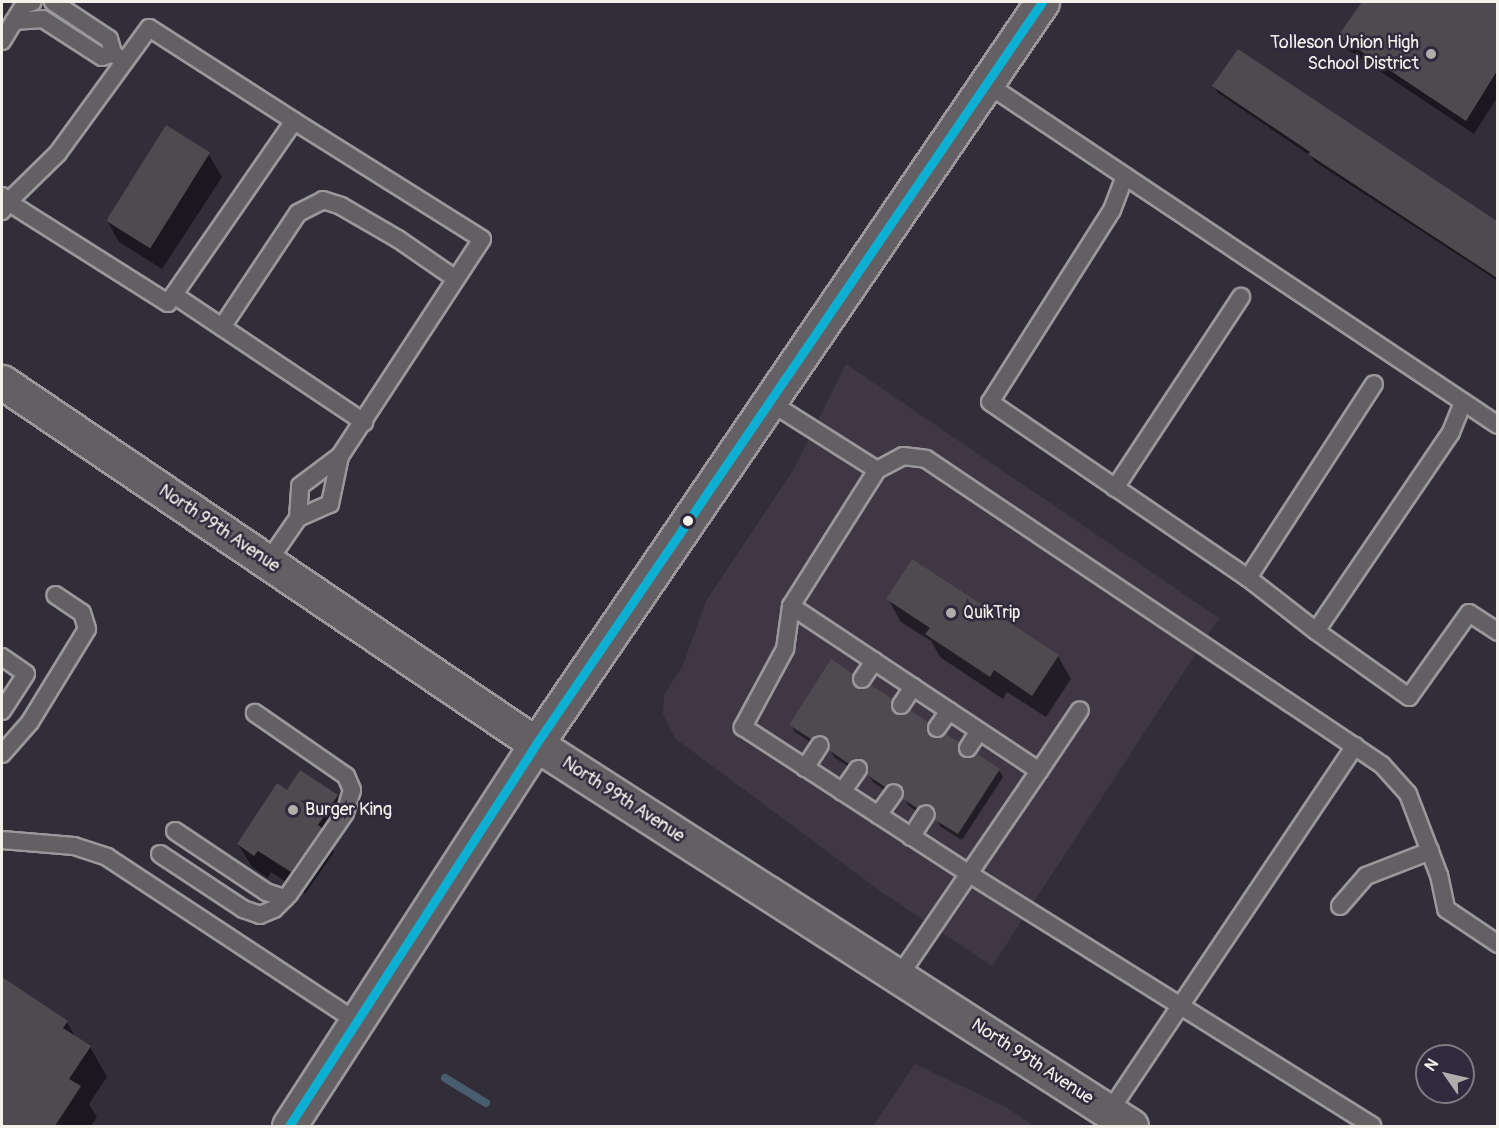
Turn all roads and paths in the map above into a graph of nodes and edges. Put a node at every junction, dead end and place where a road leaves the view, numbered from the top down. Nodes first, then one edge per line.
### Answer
1 (33, 2) edge
2 (53, 2) edge
3 (1042, 2) edge
4 (14, 21) junction
5 (2, 41) edge
6 (119, 58) junction
7 (987, 84) junction
8 (294, 121) junction
9 (1125, 176) junction
10 (4, 203) edge
11 (456, 279) junction
12 (174, 295) junction
13 (1241, 297) dead end
14 (222, 327) junction
15 (2, 382) edge
16 (1374, 384) dead end
17 (768, 401) junction
18 (1463, 402) junction
19 (364, 422) junction
20 (1497, 425) edge
21 (340, 456) junction
22 (877, 470) junction
23 (1114, 488) junction
24 (298, 518) junction
25 (267, 563) junction
26 (1248, 578) junction
27 (56, 595) dead end
28 (791, 606) junction
29 (1316, 631) junction
30 (1497, 632) edge
31 (2, 657) edge
32 (874, 661) junction
33 (26, 674) junction
34 (862, 679) dead end
35 (913, 687) junction
36 (50, 689) junction
37 (901, 705) dead end
38 (1080, 710) dead end
39 (2, 711) edge
40 (949, 711) junction
41 (255, 713) dead end
42 (937, 728) dead end
43 (979, 730) junction
44 (536, 744) junction
45 (820, 745) dead end
46 (1355, 746) junction
47 (968, 748) dead end
48 (2, 754) edge
49 (805, 768) junction
50 (858, 769) dead end
51 (1039, 771) junction
52 (842, 792) junction
53 (894, 792) dead end
54 (926, 814) dead end
55 (878, 815) junction
56 (175, 831) dead end
57 (911, 837) junction
58 (2, 840) edge
59 (1430, 851) junction
60 (160, 854) dead end
61 (971, 875) junction
62 (285, 898) junction
63 (1340, 906) dead end
64 (1497, 944) edge
65 (899, 976) junction
66 (1180, 1006) junction
67 (356, 1021) junction
68 (1120, 1119) edge
69 (289, 1126) edge
70 (1372, 1126) edge

1 - 4 lane
2 - 6 lane
3 - 7 main road
4 - 5 lane
4 - 6 lane
6 - 8 lane
6 - 10 lane
7 - 9 lane
7 - 17 main road
8 - 11 lane
8 - 12 lane
9 - 18 lane
9 - 23 lane
10 - 12 lane
11 - 14 lane
11 - 19 lane
12 - 14 lane
13 - 23 lane
14 - 19 lane
15 - 25 main road, North 99th Avenue
16 - 26 lane
17 - 22 lane
17 - 44 main road
18 - 20 lane
18 - 29 lane
19 - 21 lane
21 - 24 lane
21 - 24 lane
22 - 28 lane
22 - 46 lane
23 - 26 lane
24 - 25 lane
25 - 44 main road, North 99th Avenue
26 - 29 lane
27 - 36 lane
28 - 32 lane
28 - 49 lane
29 - 30 lane
31 - 33 lane
32 - 34 lane
32 - 35 lane
33 - 36 lane
33 - 39 lane
35 - 37 lane
35 - 40 lane
36 - 48 lane
38 - 51 lane
40 - 42 lane
40 - 43 lane
41 - 62 lane
43 - 47 lane
43 - 51 lane
44 - 65 main road, North 99th Avenue
44 - 67 main road
45 - 49 lane
46 - 59 lane
46 - 66 lane
49 - 52 lane
50 - 52 lane
51 - 61 lane
52 - 55 lane
53 - 55 lane
54 - 57 lane
55 - 57 lane
56 - 62 lane
57 - 61 lane
58 - 67 lane
59 - 63 lane
59 - 64 lane
60 - 62 lane
61 - 65 lane
61 - 66 lane
65 - 68 main road, North 99th Avenue
66 - 68 lane
66 - 70 lane
67 - 69 main road

